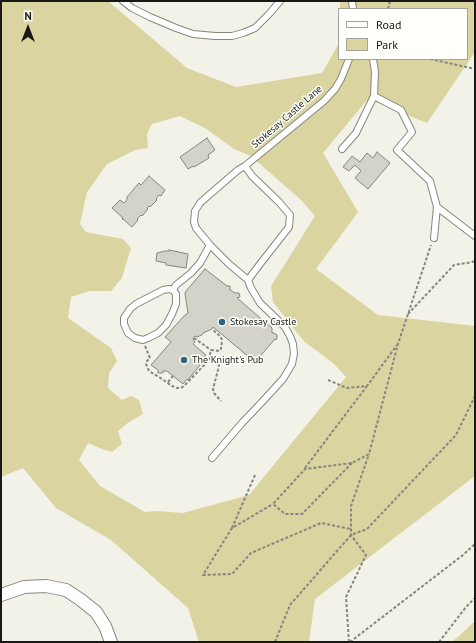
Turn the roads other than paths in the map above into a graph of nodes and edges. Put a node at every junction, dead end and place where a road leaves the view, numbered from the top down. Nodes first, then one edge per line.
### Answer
1 (123, 1) edge
2 (280, 1) edge
3 (349, 60) edge
4 (373, 60) edge
5 (374, 96) junction
6 (342, 149) dead end
7 (245, 166) junction
8 (437, 207) junction
9 (475, 236) edge
10 (434, 238) road end
11 (210, 245) junction
12 (248, 280) junction
13 (173, 290) junction
14 (212, 458) dead end
15 (1, 595) edge
16 (111, 642) edge

1 - 2 lane
3 - 7 lane, Stokesay Castle Lane
4 - 5 lane
5 - 6 lane
5 - 8 lane
7 - 11 lane, Stokesay Castle Lane
7 - 12 lane
8 - 9 lane
8 - 10 lane
11 - 12 lane
11 - 13 lane
12 - 14 lane
13 - 13 lane
15 - 16 street

